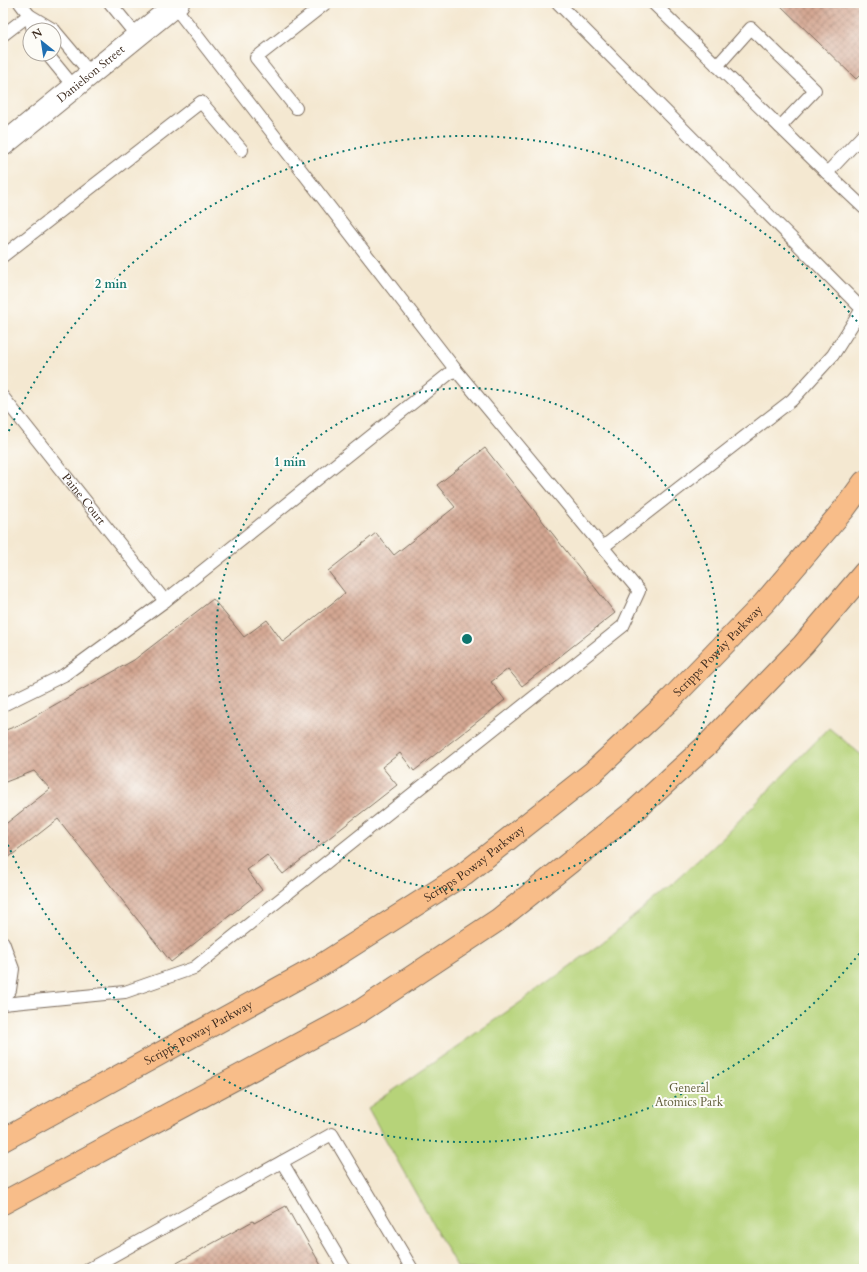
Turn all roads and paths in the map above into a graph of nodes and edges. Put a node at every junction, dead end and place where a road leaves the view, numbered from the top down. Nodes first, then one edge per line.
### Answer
1 (20, 3) edge
2 (110, 3) edge
3 (326, 3) edge
4 (558, 3) edge
5 (653, 3) edge
6 (176, 5) edge
7 (29, 14) junction
8 (31, 22) edge
9 (42, 22) edge
10 (3, 35) edge
11 (137, 36) junction
12 (62, 45) edge
13 (57, 62) edge
14 (717, 66) junction
15 (82, 81) junction
16 (296, 108) dead end
17 (780, 127) junction
18 (864, 134) edge
19 (3, 146) edge
20 (242, 150) dead end
21 (826, 173) junction
22 (862, 202) edge
23 (3, 256) edge
24 (455, 369) junction
25 (3, 397) edge
26 (864, 482) edge
27 (603, 548) junction
28 (864, 573) edge
29 (165, 601) junction
30 (3, 705) edge
31 (3, 942) edge
32 (3, 997) edge
33 (3, 1004) edge
34 (3, 1140) edge
35 (282, 1162) junction
36 (3, 1204) edge
37 (89, 1269) edge
38 (345, 1269) edge
39 (412, 1269) edge

1 - 7 lane
2 - 11 lane
3 - 16 lane
4 - 27 lane
5 - 14 lane
6 - 11 street, Danielson Street
6 - 24 lane
7 - 8 lane
7 - 9 lane
7 - 10 lane
11 - 15 street, Danielson Street
12 - 15 lane
13 - 15 lane
14 - 17 lane
14 - 17 lane
15 - 19 street, Danielson Street
17 - 21 lane
18 - 21 lane
20 - 23 lane
21 - 22 lane
24 - 27 lane
24 - 29 lane
25 - 29 lane, Paine Court
26 - 34 main road, Scripps Poway Parkway
27 - 33 lane
28 - 36 main road
29 - 30 lane
31 - 32 lane
35 - 37 lane
35 - 38 lane
35 - 39 lane

